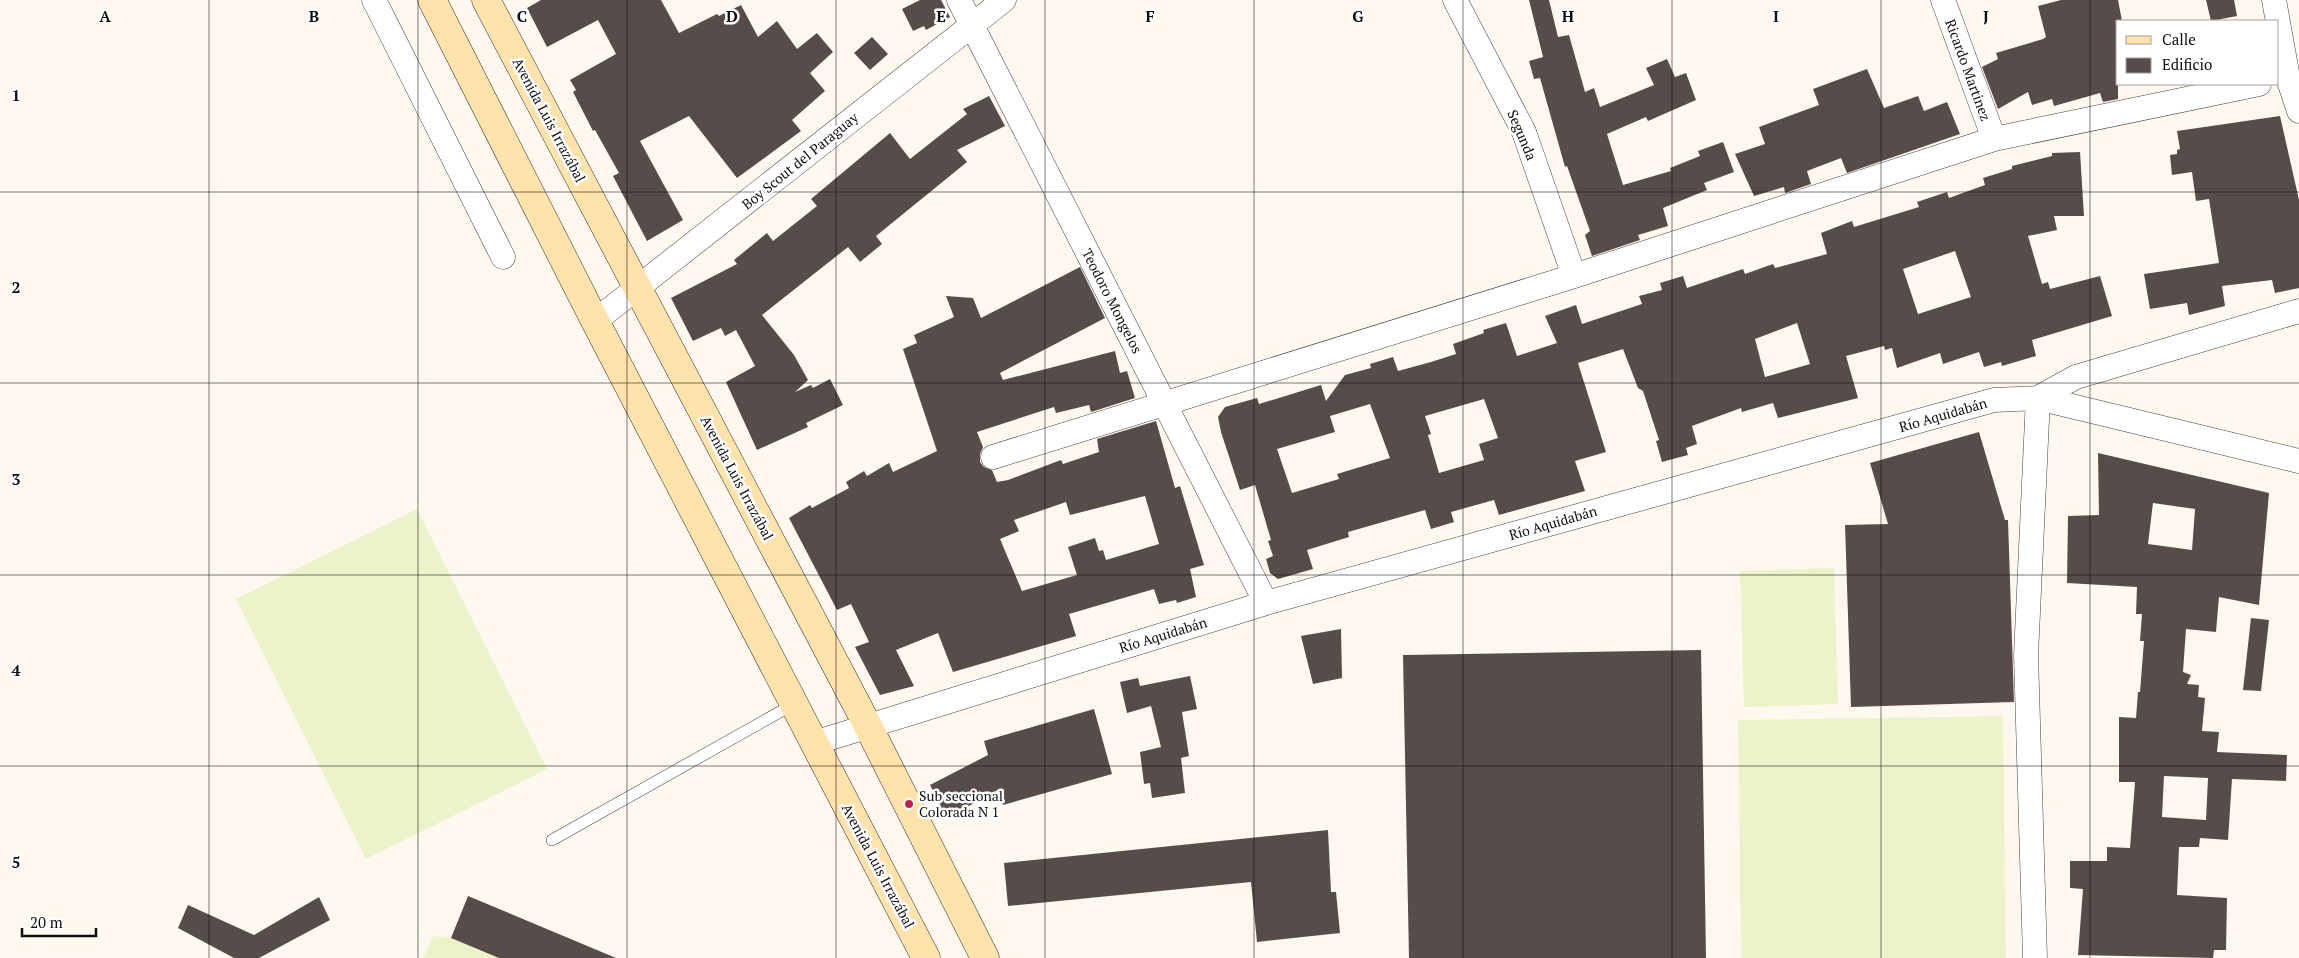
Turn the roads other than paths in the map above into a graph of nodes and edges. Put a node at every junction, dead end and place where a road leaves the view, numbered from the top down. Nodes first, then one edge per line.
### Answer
1 (374, 0) edge
2 (432, 0) edge
3 (486, 0) edge
4 (959, 0) edge
5 (1004, 0) edge
6 (1455, 0) edge
7 (1943, 0) edge
8 (2274, 0) edge
9 (2278, 20) edge
10 (971, 24) junction
11 (2279, 28) edge
12 (2288, 78) edge
13 (2254, 85) edge
14 (2299, 110) edge
15 (1994, 139) junction
16 (503, 257) dead end
17 (1574, 276) junction
18 (638, 290) junction
19 (2299, 312) edge
20 (595, 321) junction
21 (2038, 398) junction
22 (1164, 403) junction
23 (993, 457) dead end
24 (2299, 461) edge
25 (1266, 603) junction
26 (794, 704) junction
27 (868, 726) junction
28 (814, 742) junction
29 (552, 840) dead end
30 (926, 958) edge
31 (985, 958) edge
32 (2035, 958) edge

1 - 16 street
2 - 20 main road, Avenida Luis Irrazábal
3 - 18 main road, Avenida Luis Irrazábal
4 - 10 street, Teodoro Mongelos
5 - 10 street, Boy Scout del Paraguay
6 - 17 street, Segunda
7 - 15 street, Ricardo Martinez
8 - 9 street
10 - 18 street, Boy Scout del Paraguay
10 - 22 street, Teodoro Mongelos
11 - 12 street
12 - 14 street
13 - 15 street
15 - 17 street
17 - 22 street
18 - 20 street, Boy Scout del Paraguay
18 - 27 main road, Avenida Luis Irrazábal
19 - 21 street
20 - 26 main road, Avenida Luis Irrazábal
21 - 24 street, Río Aquidabán
21 - 25 street, Río Aquidabán
21 - 32 street
22 - 23 street
22 - 25 street, Teodoro Mongelos
25 - 27 street, Río Aquidabán
26 - 28 main road, Avenida Luis Irrazábal
26 - 29 lane
27 - 28 street, Río Aquidabán
27 - 31 main road, Avenida Luis Irrazábal
28 - 30 main road, Avenida Luis Irrazábal

